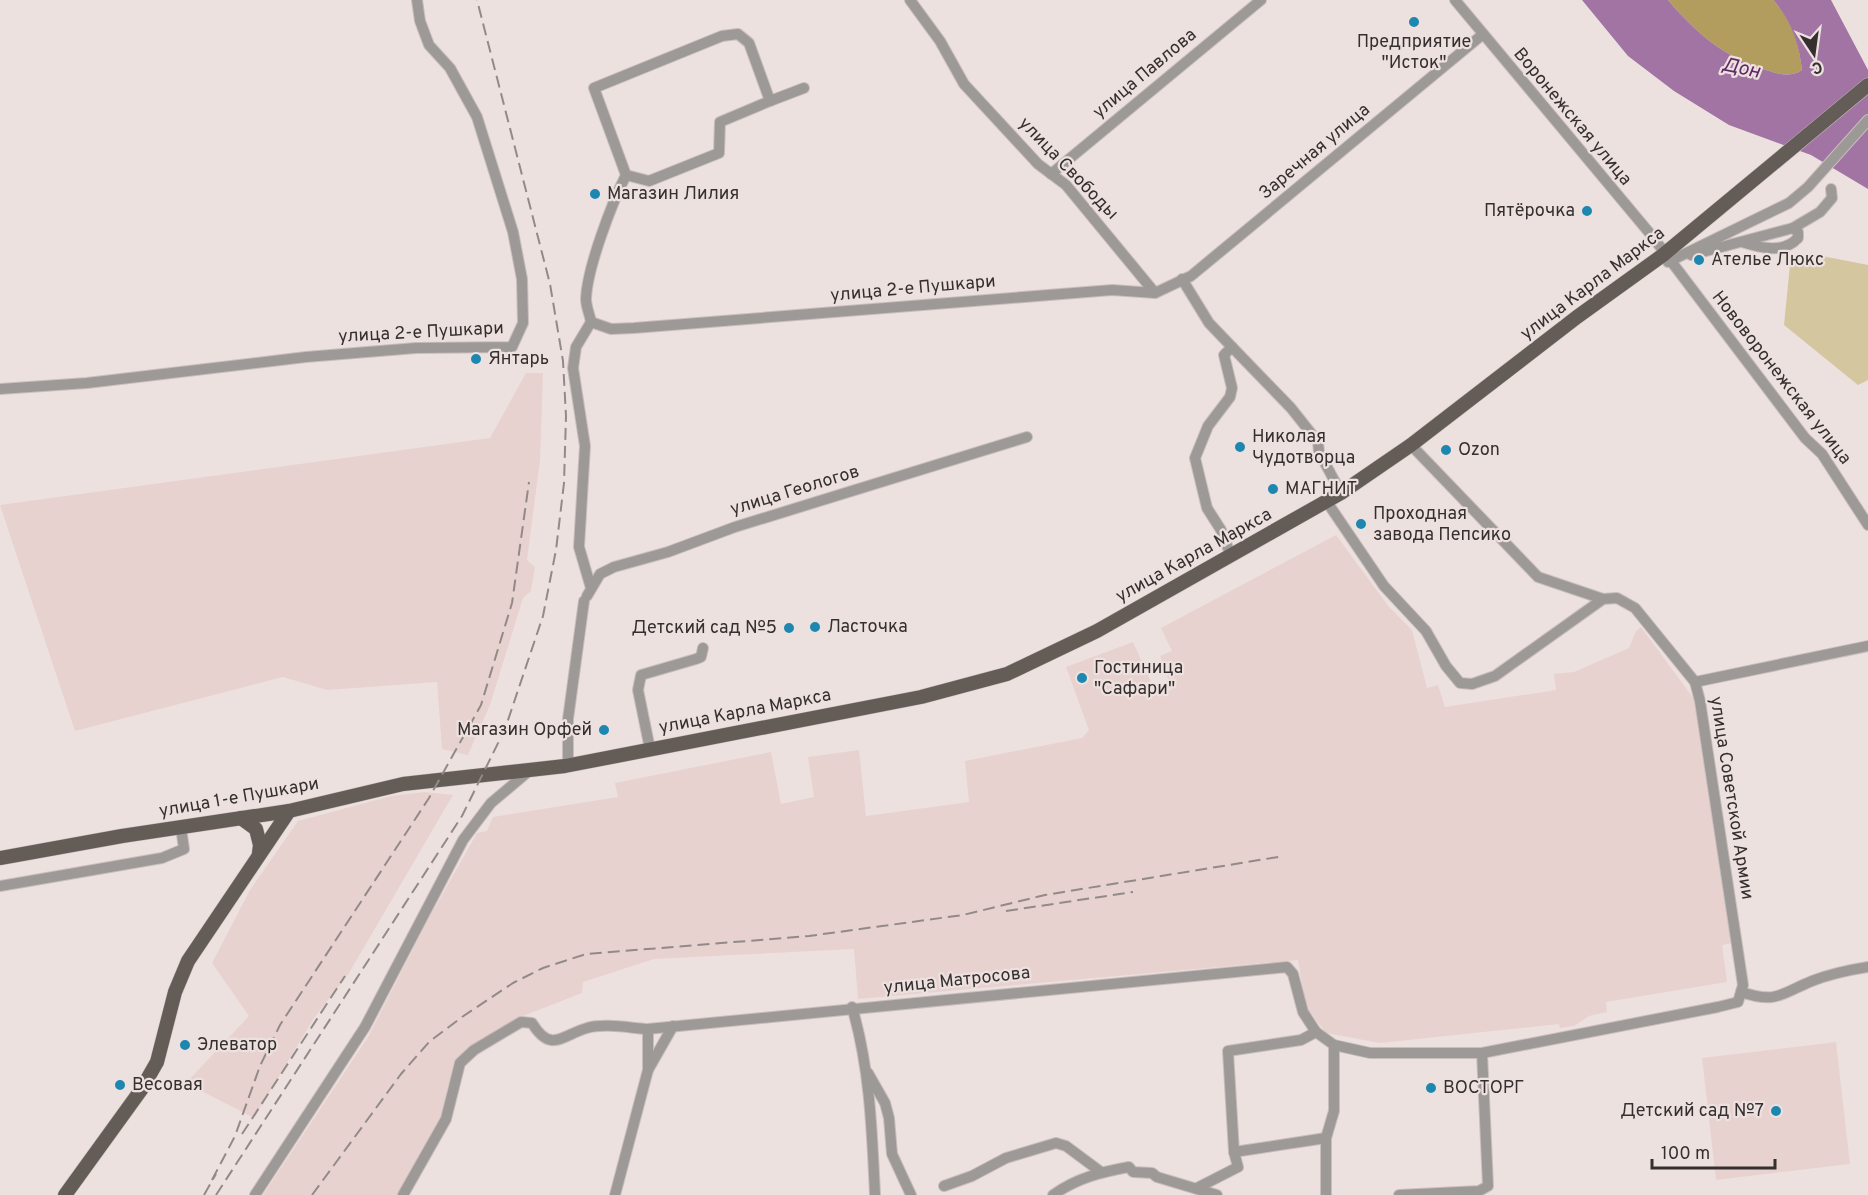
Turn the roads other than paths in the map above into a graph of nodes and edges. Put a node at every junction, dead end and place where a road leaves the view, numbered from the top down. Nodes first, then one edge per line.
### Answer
1 (417, 0) edge
2 (1261, 0) edge
3 (1455, 0) edge
4 (916, 2) edge
5 (1482, 35) junction
6 (1868, 84) edge
7 (804, 88) dead end
8 (770, 101) junction
9 (1868, 120) edge
10 (1051, 174) junction
11 (626, 175) junction
12 (1831, 189) dead end
13 (1793, 228) junction
14 (1741, 242) junction
15 (1683, 247) junction
16 (1666, 259) junction
17 (1182, 279) junction
18 (1160, 290) junction
19 (591, 322) junction
20 (1232, 347) junction
21 (0, 389) edge
22 (1027, 436) dead end
23 (1411, 445) junction
24 (1341, 493) junction
25 (1327, 502) junction
26 (1868, 525) edge
27 (1231, 556) junction
28 (587, 595) junction
29 (1603, 599) junction
30 (1868, 646) edge
31 (703, 648) dead end
32 (1695, 682) junction
33 (650, 749) junction
34 (568, 766) junction
35 (530, 771) junction
36 (485, 774) joint
37 (289, 811) junction
38 (241, 818) junction
39 (181, 828) junction
40 (259, 853) junction
41 (0, 858) edge
42 (0, 886) edge
43 (1868, 967) edge
44 (1741, 992) junction
45 (852, 1007) junction
46 (673, 1026) junction
47 (648, 1029) junction
48 (1316, 1032) junction
49 (1334, 1045) junction
50 (1482, 1053) junction
51 (648, 1070) junction
52 (866, 1071) junction
53 (871, 1118) junction
54 (1326, 1138) junction
55 (1234, 1152) junction
56 (893, 1158) junction
57 (1101, 1172) junction
58 (944, 1186) dead end
59 (1197, 1188) junction
60 (1491, 1191) edge
61 (65, 1195) edge
62 (255, 1195) edge
63 (403, 1195) edge
64 (615, 1195) edge
65 (875, 1195) edge
66 (911, 1195) edge
67 (1053, 1195) edge
68 (1217, 1195) edge
69 (1326, 1195) edge
70 (1399, 1195) edge

1 - 21 street, улица 2-е Пушкари
2 - 10 street, улица Павлова
3 - 5 street, Воронежская улица
4 - 10 street, улица Свободы
5 - 16 street, Воронежская улица
5 - 17 street, Заречная улица
6 - 15 main road, улица Карла Маркса
7 - 8 street
8 - 11 street
8 - 11 street
9 - 15 street, улица Карла Маркса
10 - 18 street, улица Свободы
11 - 19 street
12 - 13 street
13 - 14 street
13 - 14 street
14 - 15 street
15 - 16 main road, улица Карла Маркса
16 - 23 main road, улица Карла Маркса
16 - 26 street, Нововоронежская улица
17 - 18 street, Заречная улица
17 - 20 street
18 - 19 street, улица 2-е Пушкари
19 - 28 street
20 - 24 street
20 - 27 street
22 - 28 street, улица Геологов
23 - 24 main road, улица Карла Маркса
23 - 29 street, улица Советской Армии
24 - 25 main road, улица Карла Маркса
25 - 27 main road, улица Карла Маркса
25 - 29 street
27 - 33 main road, улица Карла Маркса
28 - 34 street
29 - 32 street, улица Советской Армии
30 - 32 street
31 - 33 street
32 - 44 street, улица Советской Армии
33 - 34 main road, улица Карла Маркса
34 - 35 main road, улица Карла Маркса
35 - 36 main road, улица Карла Маркса
35 - 62 street
36 - 37 main road, улица 1-е Пушкари
37 - 38 main road, улица 1-е Пушкари
37 - 40 main road
38 - 39 main road, улица 1-е Пушкари
38 - 40 main road
39 - 41 main road, улица 1-е Пушкари
39 - 42 street
40 - 61 main road
43 - 44 street
44 - 50 street
45 - 46 street, улица Матросова
45 - 48 street, улица Матросова
45 - 52 street
46 - 47 street, улица Матросова
46 - 51 street
47 - 51 street
47 - 63 street, улица Матросова
48 - 49 street
48 - 55 street
49 - 50 street
49 - 54 street
50 - 60 street
51 - 64 street
52 - 53 street
52 - 56 street
53 - 56 street
53 - 65 street
54 - 55 street
54 - 69 street
55 - 59 street
56 - 66 street
57 - 58 street
57 - 59 street
57 - 67 street
59 - 68 street
60 - 70 street

